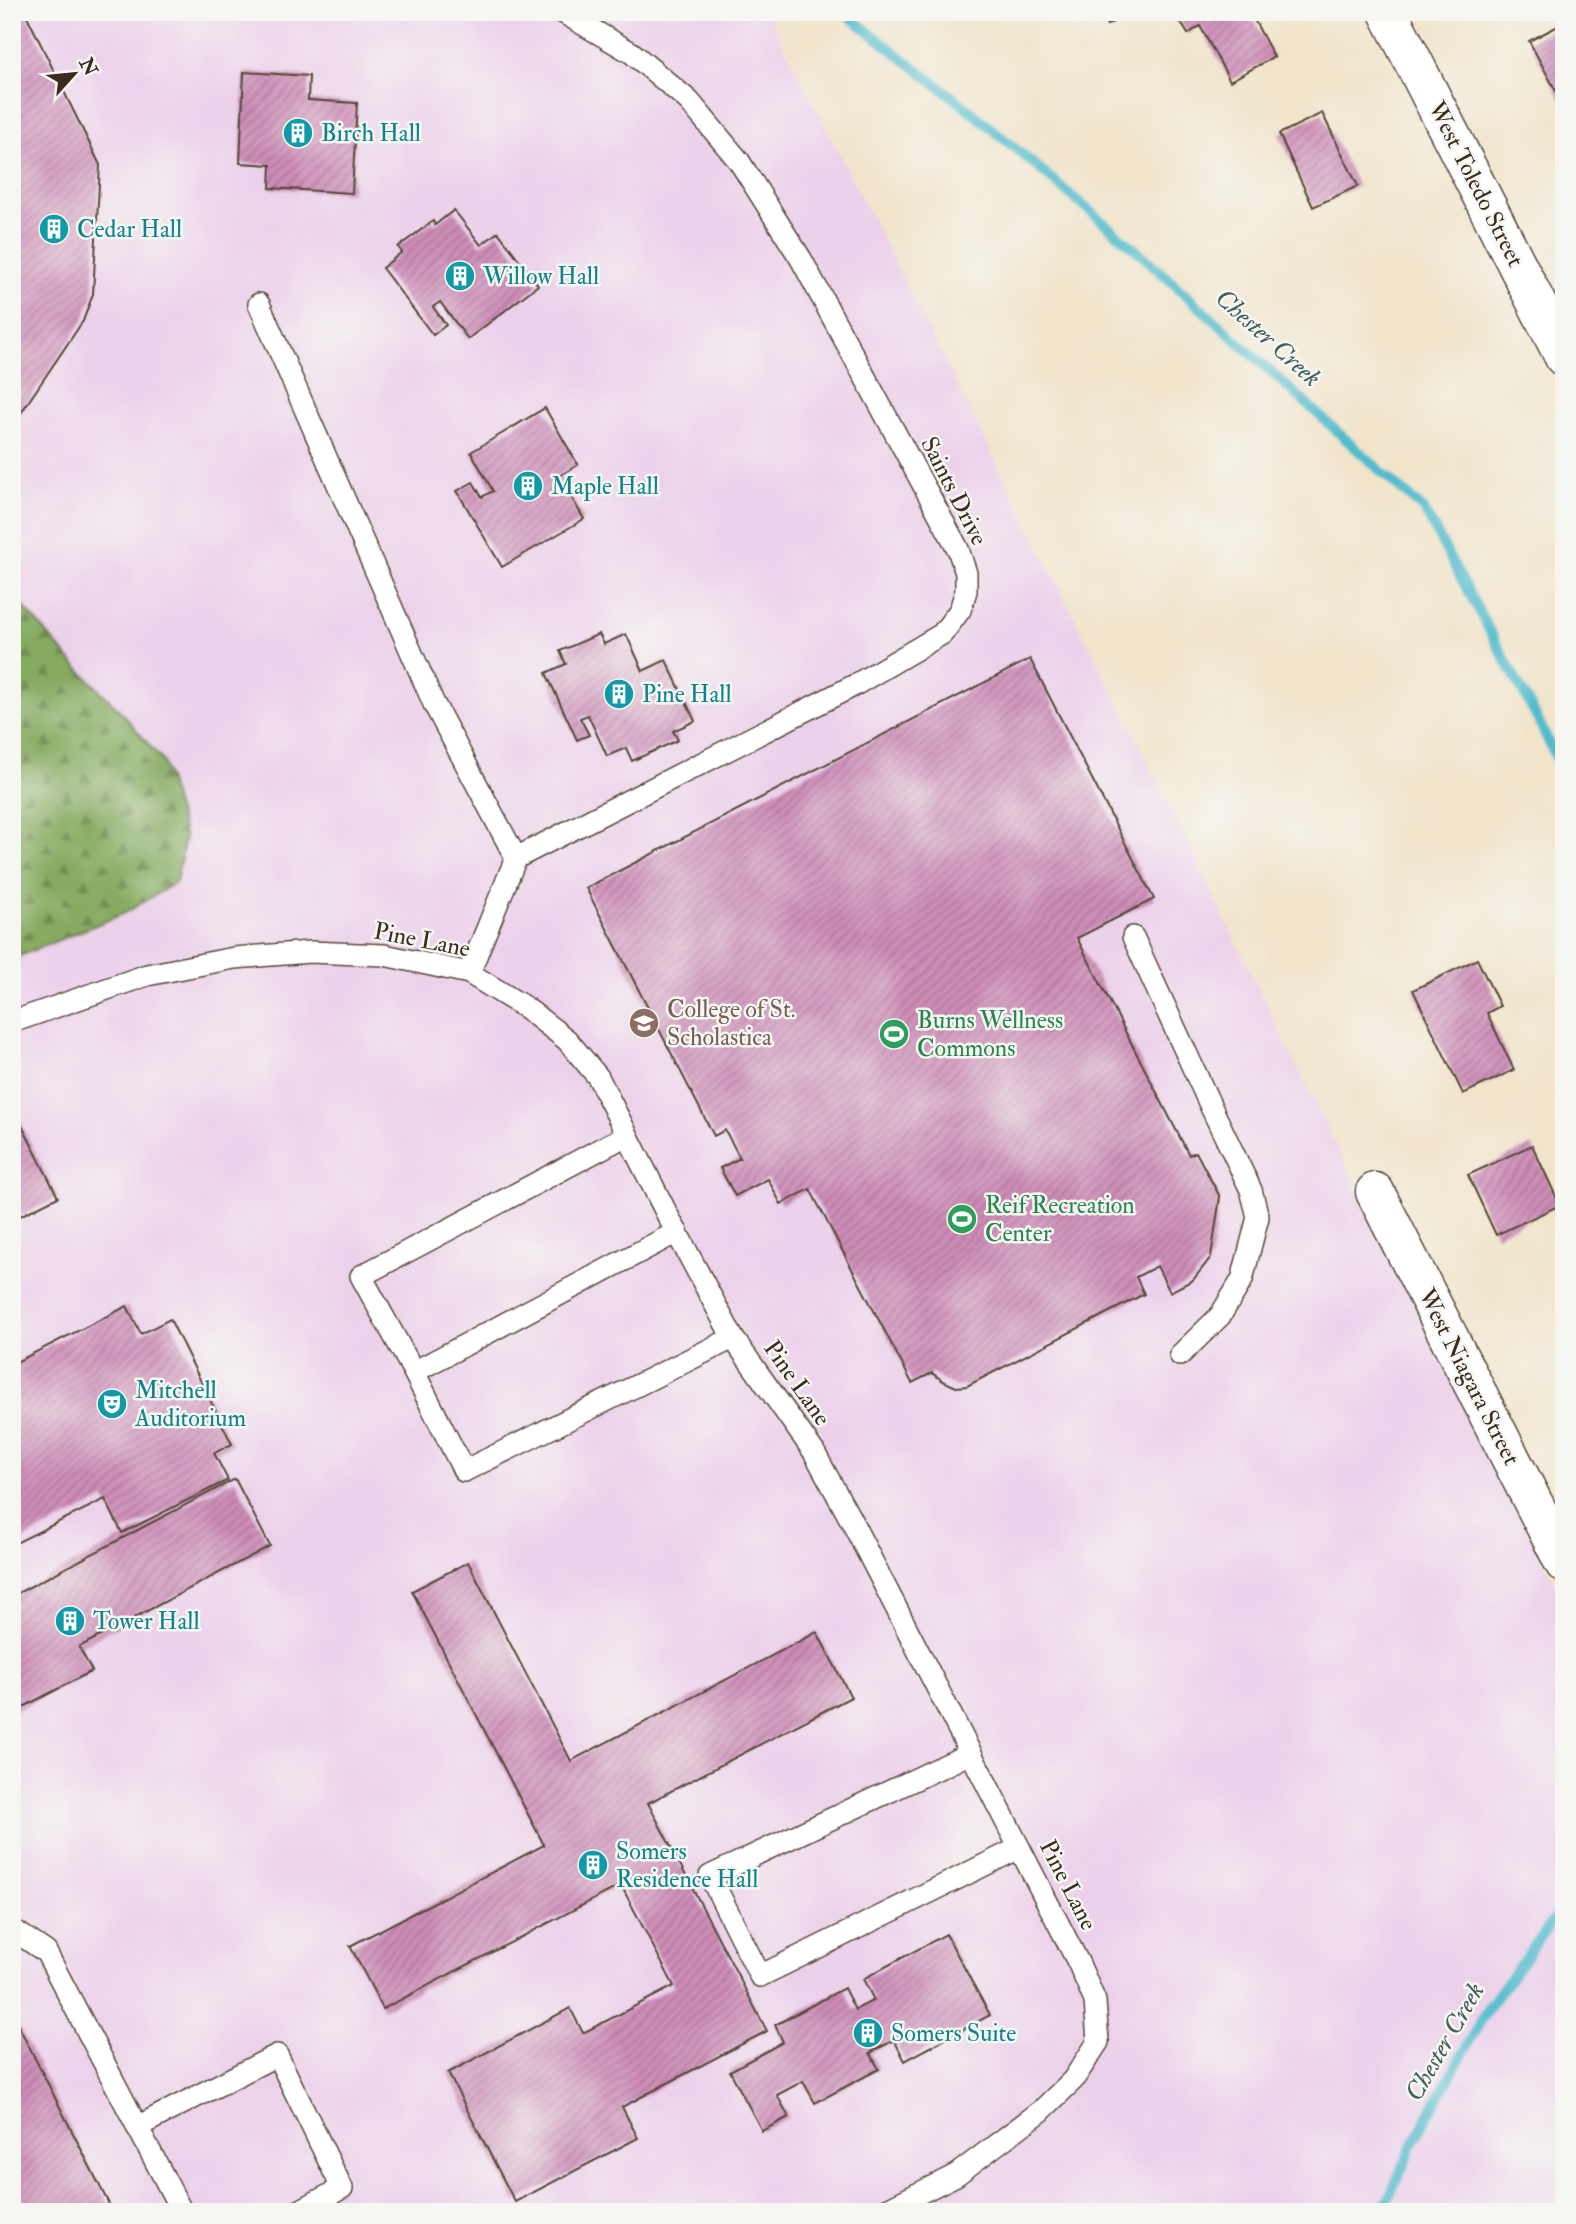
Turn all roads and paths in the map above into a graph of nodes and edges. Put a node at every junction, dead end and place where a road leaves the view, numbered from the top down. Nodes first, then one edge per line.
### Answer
1 (562, 12) edge
2 (1388, 12) edge
3 (260, 304) dead end
4 (1564, 356) edge
5 (516, 858) junction
6 (1133, 937) dead end
7 (469, 973) junction
8 (12, 1021) edge
9 (627, 1135) junction
10 (1375, 1192) dead end
11 (677, 1233) junction
12 (733, 1338) junction
13 (1180, 1355) dead end
14 (414, 1372) junction
15 (1564, 1563) edge
16 (971, 1753) junction
17 (1020, 1848) junction
18 (12, 1930) edge
19 (137, 2127) junction
20 (182, 2212) edge
21 (298, 2212) edge
22 (881, 2212) edge

1 - 5 lane, Saints Drive
2 - 4 street, West Toledo Street
3 - 5 lane
5 - 7 lane
6 - 13 lane
7 - 8 lane, Pine Lane
7 - 9 lane, Pine Lane
9 - 11 lane, Pine Lane
9 - 14 lane
10 - 15 street, West Niagara Street
11 - 12 lane, Pine Lane
11 - 14 lane
12 - 14 lane
12 - 16 lane, Pine Lane
16 - 17 lane, Pine Lane
16 - 17 lane
17 - 22 lane, Pine Lane
18 - 19 lane
19 - 20 lane
19 - 21 lane

